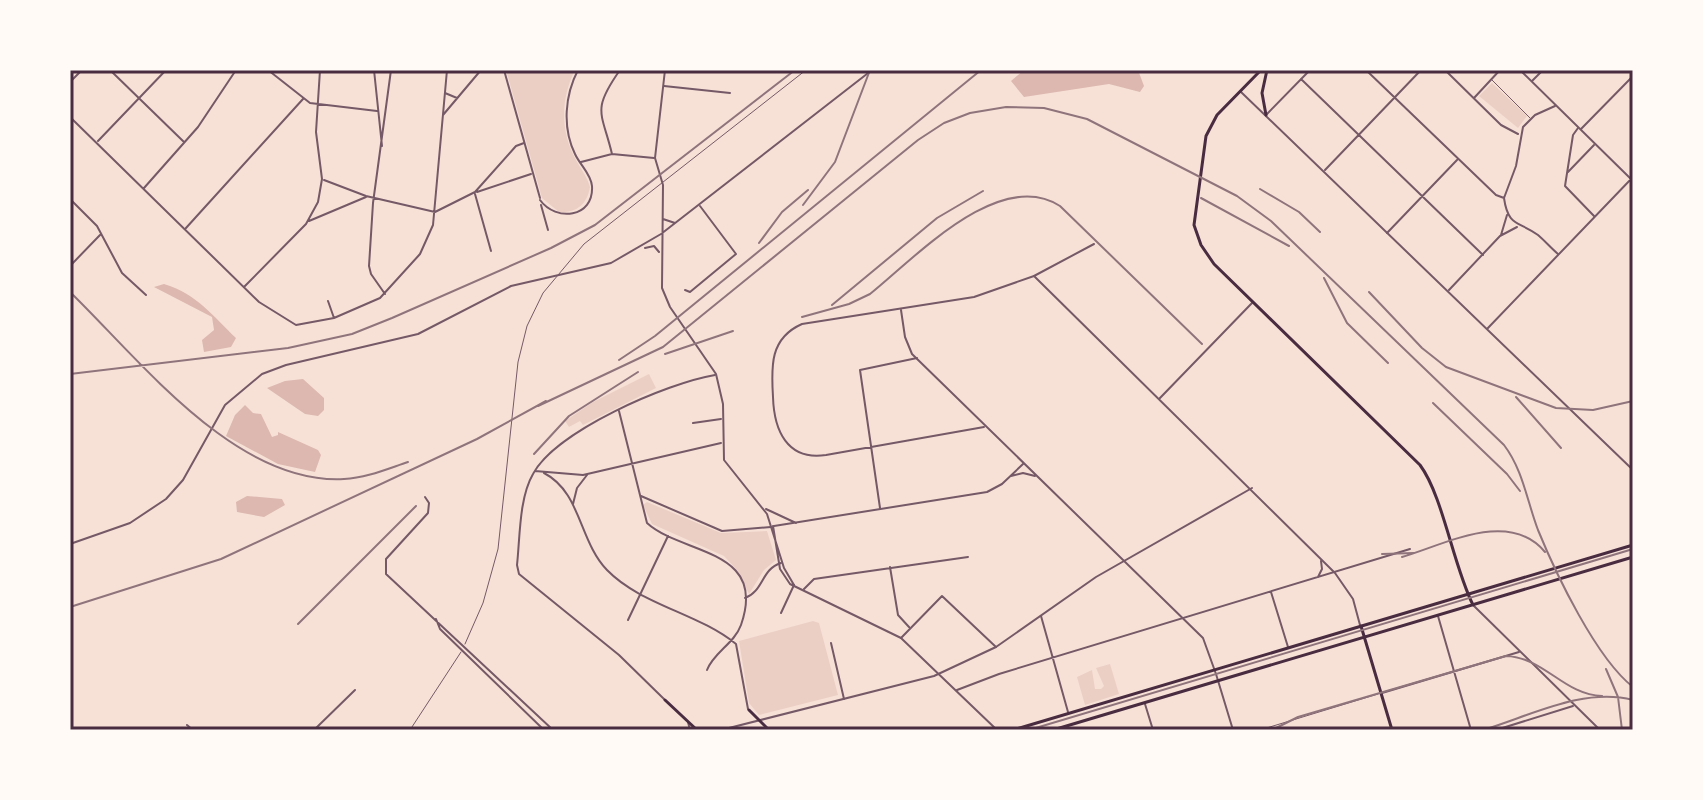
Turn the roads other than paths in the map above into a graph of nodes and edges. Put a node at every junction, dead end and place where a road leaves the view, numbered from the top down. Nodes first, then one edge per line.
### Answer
1 (82, 70) edge
2 (110, 70) edge
3 (166, 70) edge
4 (236, 70) edge
5 (268, 70) edge
6 (320, 70) edge
7 (374, 70) edge
8 (391, 70) edge
9 (447, 70) edge
10 (481, 70) edge
11 (504, 70) edge
12 (578, 70) edge
13 (620, 70) edge
14 (665, 70) edge
15 (806, 70) edge
16 (872, 70) edge
17 (1261, 70) edge
18 (1267, 70) edge
19 (1310, 70) edge
20 (1366, 70) edge
21 (1421, 70) edge
22 (1445, 70) edge
23 (1500, 70) edge
24 (1520, 70) edge
25 (1543, 70) edge
26 (1633, 76) edge
27 (1301, 79) junction
28 (1491, 80) junction
29 (1532, 81) junction
30 (70, 82) edge
31 (663, 86) junction
32 (1241, 91) junction
33 (445, 93) junction
34 (730, 93) dead end
35 (458, 98) junction
36 (1394, 98) junction
37 (1474, 98) junction
38 (139, 99) junction
39 (303, 99) junction
40 (317, 105) junction
41 (1556, 105) junction
42 (377, 111) junction
43 (443, 115) junction
44 (1266, 115) junction
45 (70, 117) edge
46 (1530, 118) junction
47 (1580, 128) junction
48 (1358, 134) junction
49 (1520, 135) junction
50 (96, 142) junction
51 (185, 143) junction
52 (524, 143) junction
53 (1596, 144) junction
54 (382, 147) junction
55 (612, 154) junction
56 (655, 158) junction
57 (1458, 159) junction
58 (580, 163) junction
59 (1324, 171) junction
60 (1567, 172) junction
61 (532, 174) junction
62 (322, 179) junction
63 (1632, 179) edge
64 (144, 188) junction
65 (475, 192) junction
66 (366, 196) junction
67 (1423, 196) junction
68 (374, 198) junction
69 (1504, 198) junction
70 (70, 199) edge
71 (540, 200) junction
72 (699, 205) junction
73 (435, 212) junction
74 (1507, 213) junction
75 (662, 216) junction
76 (1595, 217) junction
77 (308, 222) junction
78 (676, 223) junction
79 (1518, 227) junction
80 (185, 228) junction
81 (548, 230) dead end
82 (1387, 233) junction
83 (101, 234) junction
84 (661, 234) junction
85 (1500, 236) junction
86 (1094, 244) dead end
87 (643, 247) junction
88 (491, 251) dead end
89 (660, 253) junction
90 (1483, 255) junction
91 (1558, 255) junction
92 (70, 266) edge
93 (556, 274) junction
94 (1034, 276) junction
95 (244, 287) junction
96 (685, 290) dead end
97 (1448, 292) junction
98 (385, 294) junction
99 (146, 295) dead end
100 (328, 301) dead end
101 (1253, 302) junction
102 (901, 310) junction
103 (334, 318) junction
104 (1487, 329) junction
105 (917, 358) junction
106 (716, 374) junction
107 (1160, 398) junction
108 (619, 410) junction
109 (722, 419) junction
110 (693, 423) dead end
111 (985, 426) junction
112 (721, 443) junction
113 (871, 449) junction
114 (1023, 463) junction
115 (632, 464) junction
116 (1633, 470) edge
117 (534, 471) junction
118 (544, 473) junction
119 (590, 474) junction
120 (1010, 477) junction
121 (1038, 477) junction
122 (1252, 488) junction
123 (639, 495) junction
124 (425, 497) dead end
125 (573, 506) junction
126 (762, 507) junction
127 (881, 509) junction
128 (797, 523) junction
129 (773, 526) junction
130 (669, 535) junction
131 (70, 544) edge
132 (1633, 545) edge
133 (1410, 549) dead end
134 (1319, 556) junction
135 (968, 557) dead end
136 (1633, 557) edge
137 (1125, 562) junction
138 (780, 563) junction
139 (890, 567) junction
140 (1335, 573) junction
141 (1318, 578) junction
142 (794, 585) junction
143 (803, 591) junction
144 (1271, 591) junction
145 (642, 593) junction
146 (1468, 594) junction
147 (745, 598) junction
148 (1473, 605) junction
149 (781, 613) dead end
150 (1437, 615) junction
151 (1041, 616) junction
152 (436, 618) junction
153 (1183, 619) junction
154 (628, 620) dead end
155 (1361, 626) junction
156 (910, 628) junction
157 (1364, 637) junction
158 (901, 638) junction
159 (732, 640) junction
160 (831, 643) dead end
161 (465, 645) junction
162 (996, 647) junction
163 (1288, 648) junction
164 (462, 651) junction
165 (1519, 652) junction
166 (1052, 658) junction
167 (707, 670) dead end
168 (1216, 672) junction
169 (1454, 672) junction
170 (940, 674) junction
171 (1218, 681) junction
172 (355, 690) dead end
173 (957, 691) junction
174 (1380, 694) junction
175 (844, 699) junction
176 (665, 700) joint
177 (1145, 702) junction
178 (1574, 705) junction
179 (749, 710) joint
180 (1069, 713) junction
181 (687, 721) junction
182 (759, 721) junction
183 (187, 725) dead end
184 (193, 730) edge
185 (314, 730) edge
186 (410, 730) edge
187 (544, 730) edge
188 (553, 730) edge
189 (690, 730) edge
190 (697, 730) edge
191 (721, 730) edge
192 (769, 730) edge
193 (997, 730) edge
194 (1013, 730) edge
195 (1053, 730) edge
196 (1153, 730) edge
197 (1233, 730) edge
198 (1260, 730) edge
199 (1392, 730) edge
200 (1471, 730) edge
201 (1496, 730) edge
202 (1600, 730) edge

1 - 30 street
2 - 38 street
3 - 38 street
4 - 51 street
5 - 39 street
6 - 40 street
7 - 42 street
8 - 54 street
9 - 33 street
10 - 35 street
11 - 52 street
12 - 58 street
13 - 55 street
14 - 31 street
15 - 93 lane
16 - 72 street
17 - 32 main road
18 - 44 main road
19 - 27 street
20 - 36 street
21 - 36 street
22 - 37 street
23 - 28 street
24 - 29 street
25 - 29 street
26 - 47 street
27 - 44 street
27 - 48 street
28 - 37 street
28 - 46 lane
29 - 41 street
31 - 34 street
31 - 56 street
32 - 44 street
32 - 101 main road
33 - 35 street
33 - 43 street
35 - 43 street
36 - 48 street
36 - 57 street
37 - 49 street
38 - 50 street
38 - 51 street
39 - 40 street
39 - 80 street
40 - 42 street
40 - 62 street
41 - 46 street
41 - 47 street
42 - 54 street
43 - 73 street
44 - 59 street
45 - 50 street
46 - 49 street
47 - 53 street
47 - 60 street
48 - 59 street
48 - 67 street
49 - 69 street
50 - 64 street
51 - 64 street
52 - 61 street
52 - 65 street
53 - 60 street
53 - 63 street
54 - 68 street
55 - 56 street
55 - 58 street
56 - 75 street
57 - 67 street
57 - 69 street
58 - 71 street
59 - 82 street
60 - 76 street
61 - 65 street
61 - 71 street
62 - 66 street
62 - 77 street
63 - 76 street
64 - 80 street
65 - 73 street
65 - 88 street
66 - 68 street
66 - 77 street
67 - 82 street
67 - 90 street
68 - 73 street
68 - 98 street
69 - 74 street
70 - 83 street
71 - 81 street
72 - 78 street
72 - 96 street
73 - 98 street
74 - 79 street
74 - 85 street
75 - 78 street
75 - 84 street
76 - 91 street
77 - 95 street
78 - 84 street
79 - 85 street
79 - 91 street
80 - 95 street
82 - 97 street
83 - 92 street
83 - 99 street
84 - 87 street
84 - 89 street
85 - 90 street
86 - 94 street
87 - 89 street
87 - 93 street
89 - 106 street
90 - 97 street
91 - 104 street
93 - 131 street
93 - 161 lane
94 - 102 street
94 - 107 street
95 - 103 street
97 - 104 street
98 - 103 street
100 - 103 street
101 - 107 street
101 - 146 main road
102 - 105 street
102 - 113 street
104 - 116 street
105 - 111 street
105 - 113 street
106 - 108 street
106 - 109 street
107 - 122 street
108 - 115 street
108 - 117 street
109 - 110 street
109 - 112 street
111 - 113 street
111 - 114 street
112 - 115 street
112 - 126 street
113 - 127 street
114 - 120 street
114 - 121 street
115 - 119 street
115 - 123 street
117 - 118 street
117 - 176 street
118 - 119 street
118 - 125 street
119 - 125 street
120 - 121 street
120 - 127 street
121 - 137 street
122 - 134 street
122 - 137 street
123 - 129 street
123 - 130 street
124 - 152 street
125 - 145 street
126 - 128 street
126 - 129 street
127 - 128 street
128 - 129 street
129 - 138 street
130 - 145 street
130 - 147 street
132 - 146 main road
133 - 140 street
134 - 140 street
134 - 141 street
135 - 139 street
136 - 148 main road
137 - 151 street
137 - 153 street
138 - 142 street
138 - 147 street
139 - 143 street
139 - 156 street
140 - 141 street
140 - 155 street
141 - 144 street
142 - 143 street
142 - 149 street
143 - 158 street
144 - 153 street
144 - 163 street
145 - 154 street
145 - 159 street
146 - 148 main road
146 - 155 main road
147 - 159 street
148 - 150 main road
148 - 165 street
150 - 157 main road
150 - 169 street
151 - 162 street
151 - 166 street
152 - 161 street
152 - 164 street
153 - 166 street
153 - 168 street
155 - 157 main road
155 - 163 main road
156 - 158 street
156 - 162 street
157 - 171 main road
157 - 174 main road
158 - 170 street
159 - 167 street
159 - 179 street
160 - 175 street
161 - 164 lane
161 - 188 street
162 - 170 street
163 - 168 main road
164 - 186 lane
164 - 187 street
165 - 169 street
165 - 178 street
166 - 173 street
166 - 180 street
168 - 171 street
168 - 180 main road
169 - 174 street
169 - 200 street
170 - 173 street
170 - 175 street
171 - 177 main road
171 - 197 street
172 - 185 street
173 - 193 street
174 - 198 lane
174 - 199 main road
175 - 182 street
176 - 181 main road
177 - 195 main road
177 - 196 street
178 - 201 street
178 - 202 street
179 - 182 main road
180 - 194 main road
181 - 189 street
181 - 190 main road
182 - 191 street
182 - 192 main road
183 - 184 street

